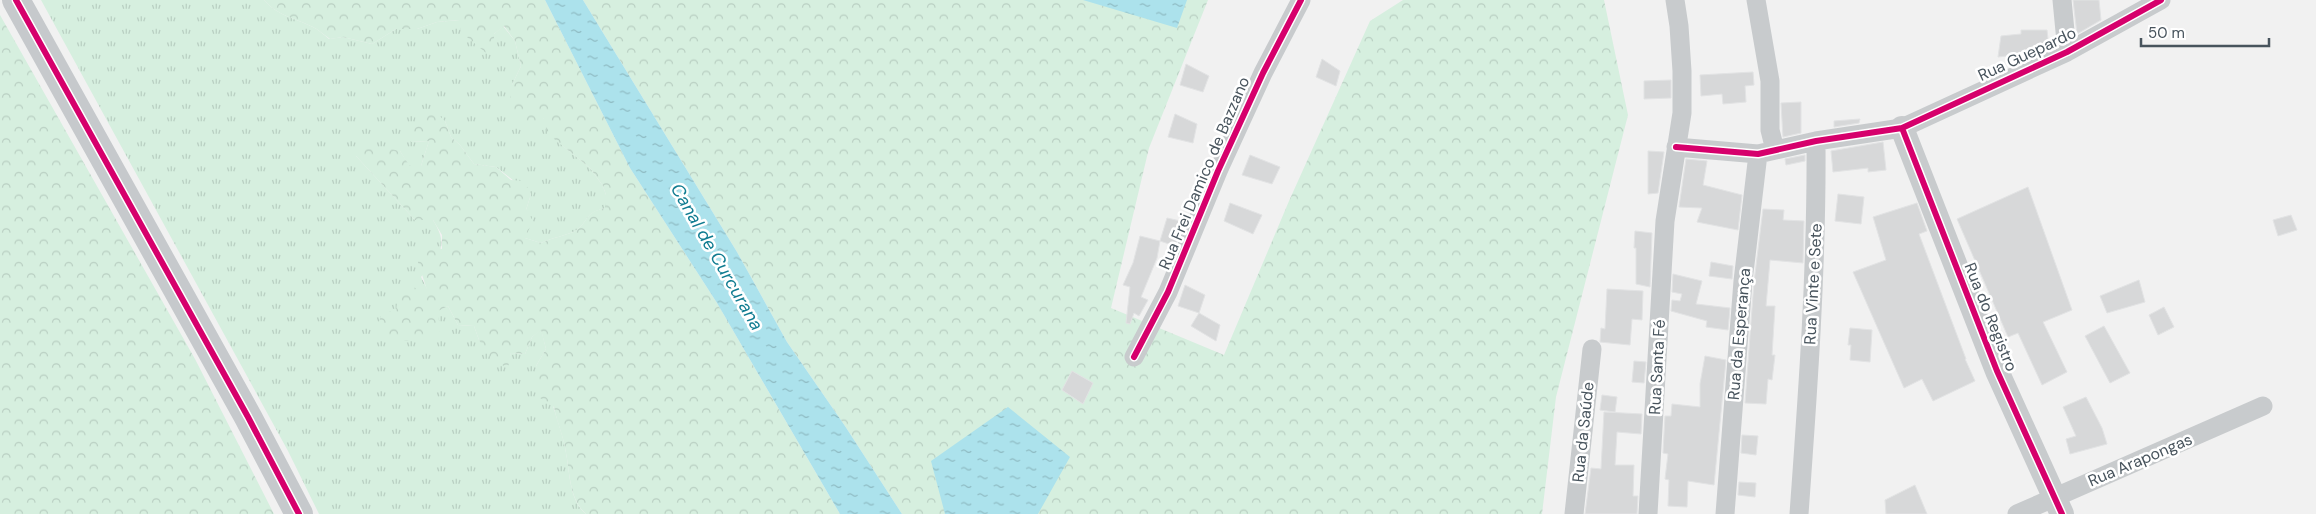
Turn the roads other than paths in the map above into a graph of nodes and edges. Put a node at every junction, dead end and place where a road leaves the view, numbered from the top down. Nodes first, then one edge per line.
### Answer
1 (16, 0) edge
2 (1301, 0) edge
3 (1675, 0) edge
4 (1756, 0) edge
5 (2062, 0) edge
6 (2161, 0) edge
7 (2067, 52) junction
8 (1902, 128) junction
9 (1816, 141) junction
10 (1676, 147) junction
11 (1767, 152) junction
12 (1592, 349) dead end
13 (1134, 357) dead end
14 (2264, 406) dead end
15 (2058, 506) edge
16 (299, 514) edge
17 (1574, 514) edge
18 (1648, 514) edge
19 (1725, 514) edge
20 (1799, 514) edge
21 (2017, 514) edge

1 - 16 main road
2 - 13 street, Rua Frei Damico de Bazzano
3 - 10 street, Rua Santa Fé
4 - 11 street, Rua da Esperança
5 - 7 street
6 - 7 street, Rua Guepardo
7 - 8 street, Rua Guepardo
8 - 9 street
8 - 15 street, Rua do Registro
9 - 11 street
9 - 20 street, Rua Vinte e Sete
10 - 11 street
10 - 18 street, Rua Santa Fé
11 - 19 street, Rua da Esperança
12 - 17 street, Rua da Saúde
14 - 15 street, Rua Arapongas
15 - 21 street, Rua Arapongas

